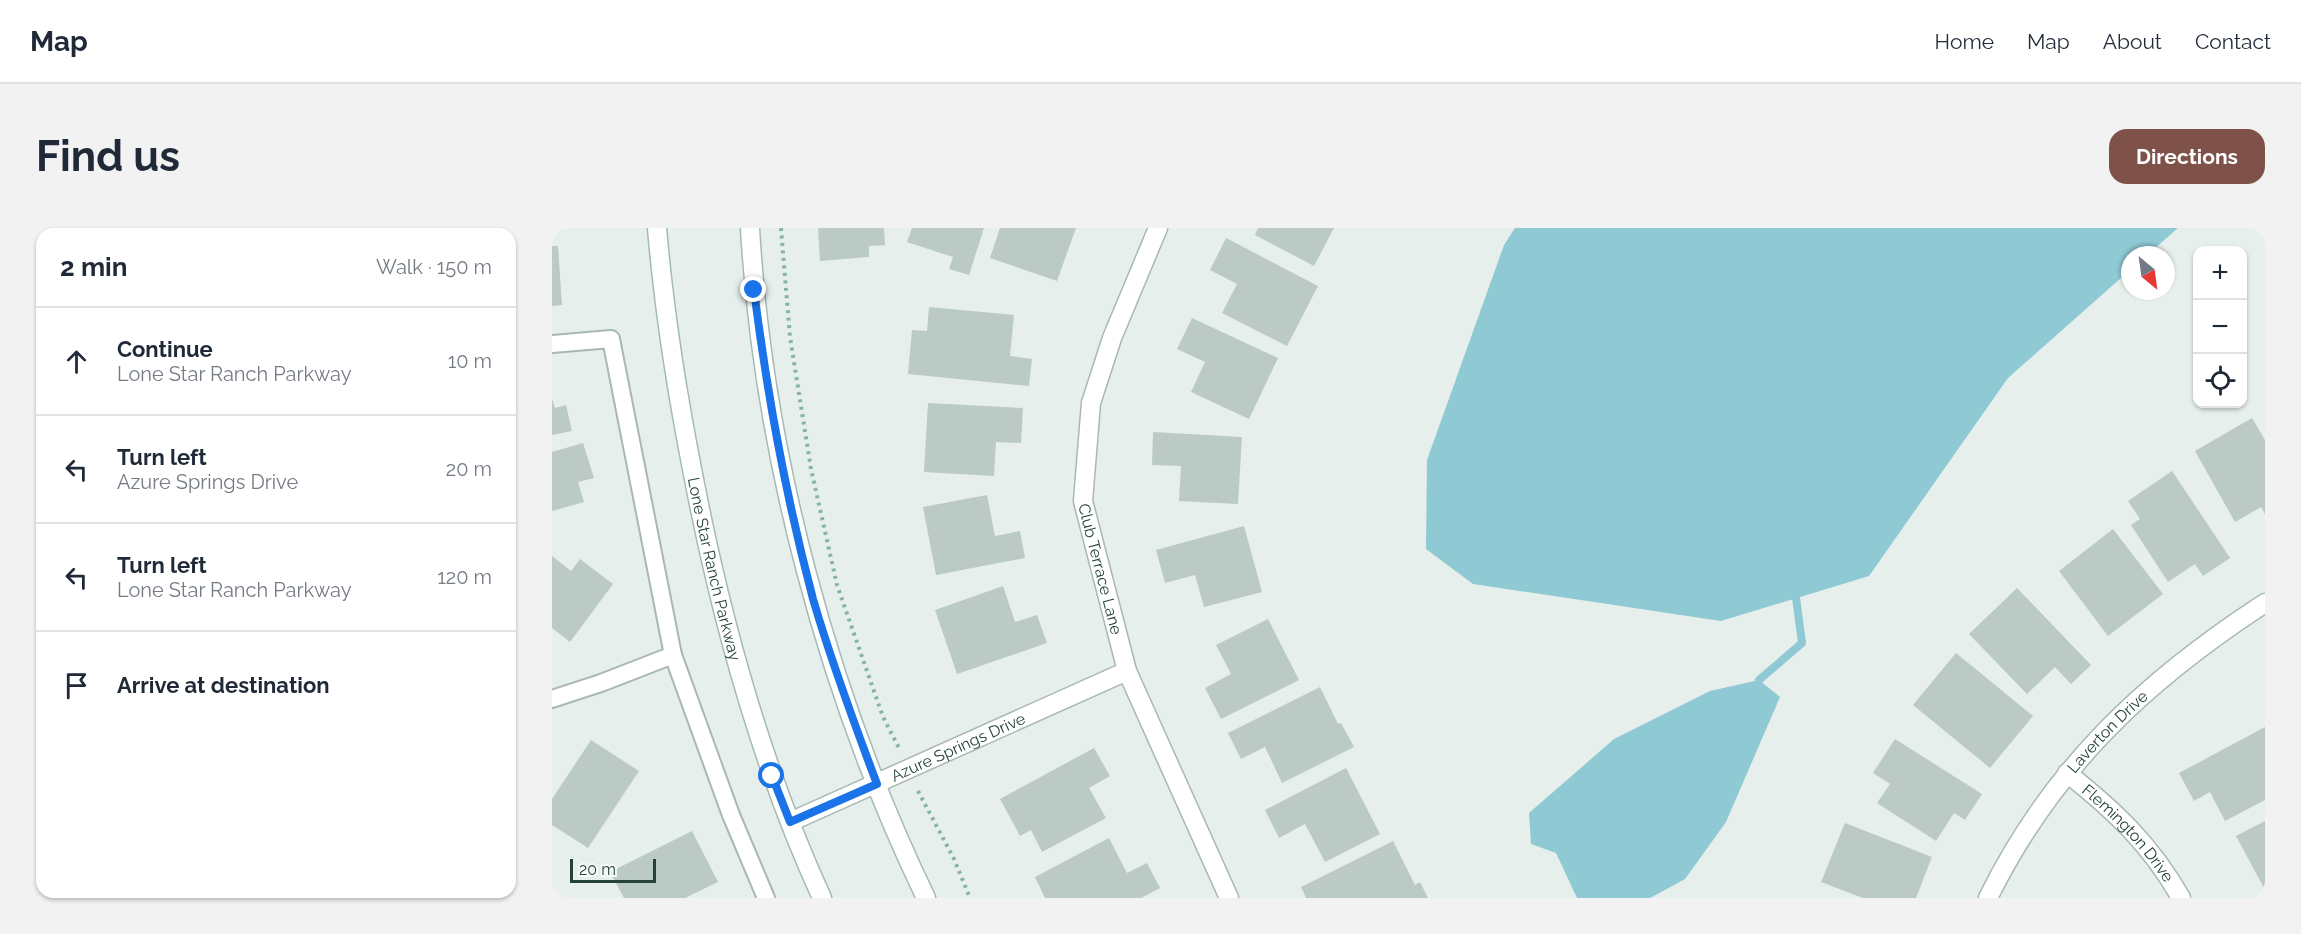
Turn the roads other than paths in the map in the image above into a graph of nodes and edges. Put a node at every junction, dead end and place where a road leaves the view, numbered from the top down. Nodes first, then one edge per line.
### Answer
1 (657, 228) edge
2 (750, 228) edge
3 (1158, 228) edge
4 (552, 344) edge
5 (2265, 603) edge
6 (673, 655) junction
7 (1127, 671) junction
8 (552, 699) edge
9 (2067, 773) junction
10 (877, 784) junction
11 (790, 822) junction
12 (766, 898) edge
13 (822, 898) edge
14 (926, 898) edge
15 (1229, 898) edge
16 (1988, 898) edge
17 (2181, 898) edge

1 - 11 street, Lone Star Ranch Parkway
2 - 10 street
3 - 7 street, Club Terrace Lane
4 - 6 lane
5 - 9 street, Laverton Drive
6 - 8 lane
6 - 12 lane
7 - 10 street, Azure Springs Drive
7 - 15 street, Club Terrace Lane
9 - 16 street, Laverton Drive
9 - 17 street, Flemington Drive
10 - 11 street, Azure Springs Drive
10 - 14 street
11 - 13 street, Lone Star Ranch Parkway

